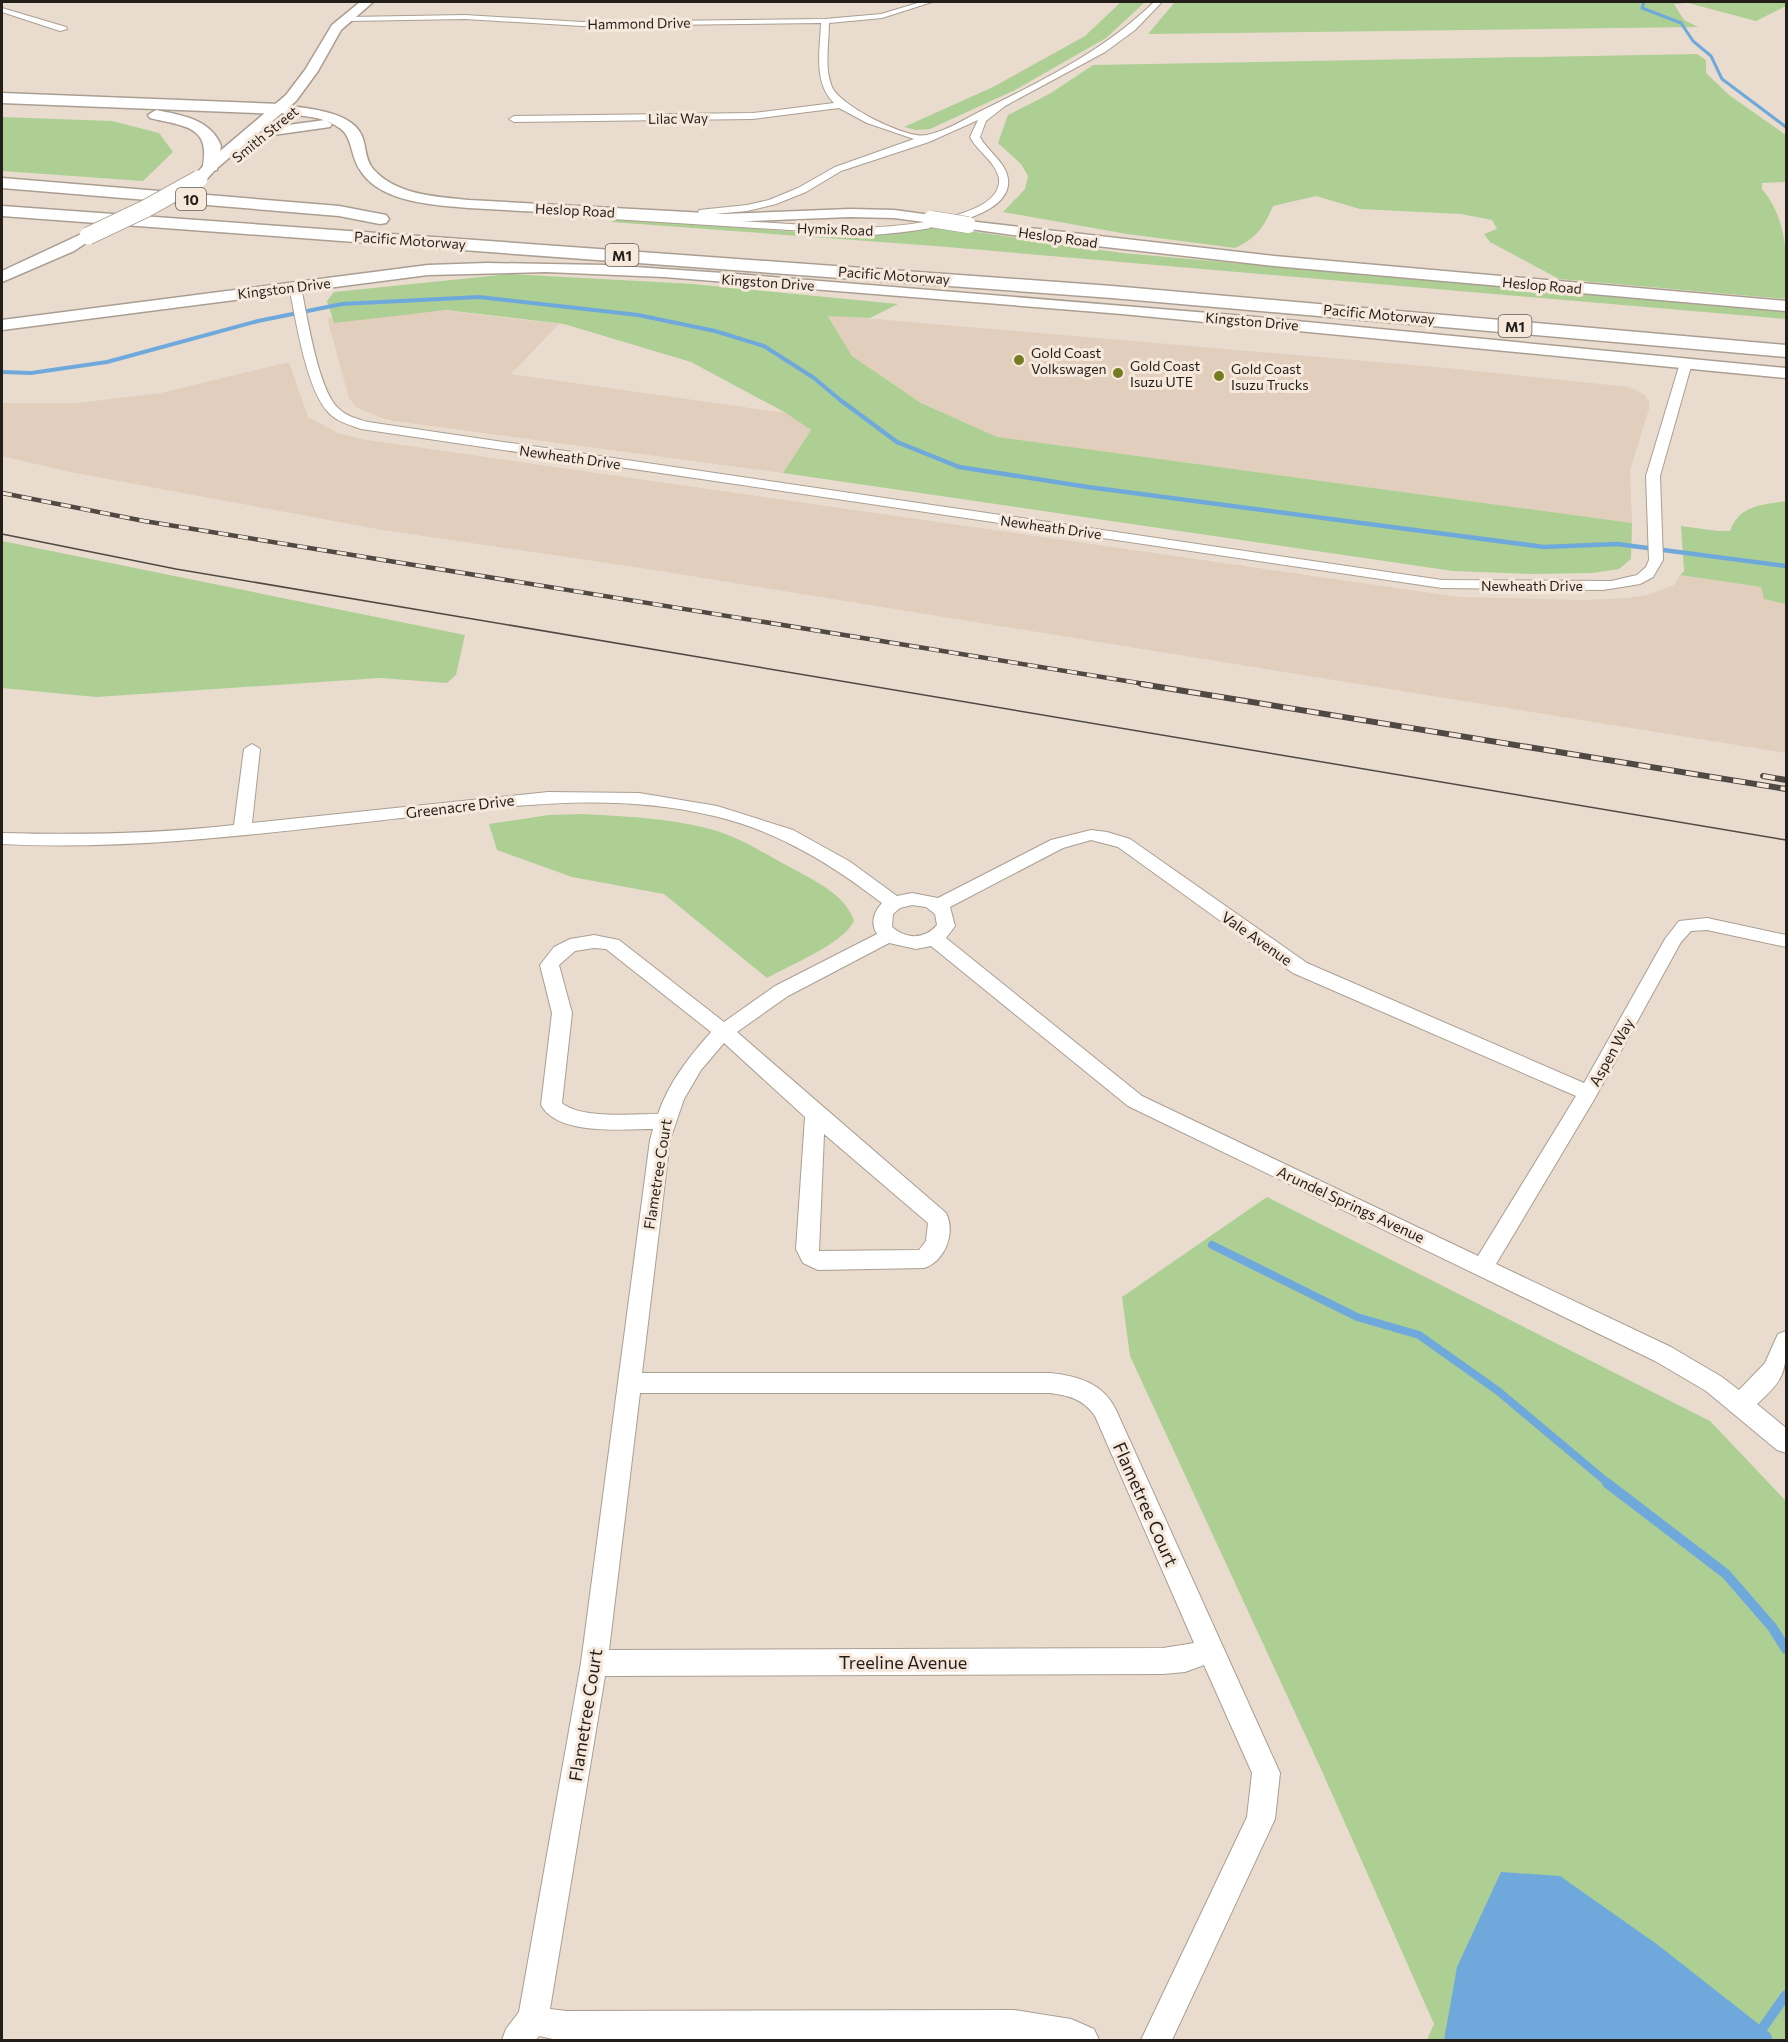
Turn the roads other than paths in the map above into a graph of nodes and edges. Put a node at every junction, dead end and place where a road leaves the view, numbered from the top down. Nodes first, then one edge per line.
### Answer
1 (367, 2) edge
2 (928, 2) edge
3 (1158, 2) edge
4 (890, 4) dead end
5 (909, 9) junction
6 (2, 10) edge
7 (348, 19) junction
8 (825, 21) junction
9 (63, 29) dead end
10 (341, 46) dead end
11 (318, 86) dead end
12 (2, 98) edge
13 (2, 104) edge
14 (841, 105) junction
15 (1001, 105) junction
16 (103, 109) junction
17 (286, 109) junction
18 (514, 119) dead end
19 (325, 124) junction
20 (273, 131) junction
21 (926, 140) junction
22 (355, 144) junction
23 (205, 173) junction
24 (2, 183) edge
25 (2, 193) edge
26 (553, 208) junction
27 (2, 211) edge
28 (671, 214) junction
29 (380, 219) junction
30 (402, 220) dead end
31 (88, 236) junction
32 (2, 267) edge
33 (2, 277) edge
34 (297, 294) junction
35 (1786, 306) edge
36 (2, 325) edge
37 (1786, 351) edge
38 (1686, 363) junction
39 (1786, 373) edge
40 (252, 749) dead end
41 (242, 831) junction
42 (2, 839) edge
43 (894, 903) junction
44 (938, 906) junction
45 (889, 935) junction
46 (934, 938) junction
47 (1786, 941) edge
48 (724, 1032) junction
49 (1588, 1093) junction
50 (815, 1114) junction
51 (664, 1122) junction
52 (1483, 1266) junction
53 (1786, 1341) edge
54 (630, 1383) junction
55 (1740, 1404) junction
56 (1786, 1442) edge
57 (1211, 1650) junction
58 (594, 1663) junction
59 (525, 2029) edge
60 (1083, 2040) edge
61 (1156, 2040) edge

1 - 7 main road, Smith Street
2 - 5 street, Hammond Drive
3 - 15 street, Hymix Road
4 - 5 street
5 - 8 street, Hammond Drive
6 - 9 street
7 - 8 street, Hammond Drive
7 - 10 main road
7 - 17 main road, Smith Street
8 - 14 street
11 - 17 main road, Smith Street
12 - 17 highway
13 - 16 highway
14 - 18 street, Lilac Way
14 - 21 street
15 - 21 street, Hymix Road
15 - 26 street, Hymix Road
16 - 17 highway
16 - 23 highway
17 - 19 street
17 - 20 main road, Smith Street
17 - 22 street, Heslop Road
17 - 23 main road, Smith Street
19 - 20 main road
19 - 22 street
20 - 23 main road, Smith Street
21 - 28 street, Hymix Road
22 - 26 street, Heslop Road
23 - 31 main road, Smith Street, bridge
24 - 29 highway, 10
25 - 29 highway, Pacific Motorway
26 - 28 street, Heslop Road
27 - 37 highway, Pacific Motorway / M1
28 - 35 street, Heslop Road, bridge
29 - 30 highway, Pacific Motorway
31 - 32 main road, Smith Street
31 - 33 main road, Smith Street
34 - 36 street, Kingston Drive
34 - 38 street, Kingston Drive
34 - 38 street, Newheath Drive
38 - 39 street, Kingston Drive
40 - 41 street
41 - 42 street, Greenacre Drive
41 - 43 street, Greenacre Drive
43 - 44 street
43 - 45 street
44 - 46 street
44 - 49 street, Vale Avenue
45 - 46 street
45 - 48 street, Flametree Court
46 - 52 street, Arundel Springs Avenue
47 - 49 street, Aspen Way
48 - 50 street
48 - 51 street, Flametree Court
48 - 51 street
49 - 52 street, Aspen Way
50 - 50 street
51 - 54 street, Flametree Court
52 - 55 street, Arundel Springs Avenue
53 - 55 street
54 - 57 street, Flametree Court
54 - 58 street, Flametree Court
55 - 56 street, Arundel Springs Avenue
57 - 58 street, Treeline Avenue
57 - 61 street, Flametree Court
58 - 59 street, Flametree Court
59 - 60 street

